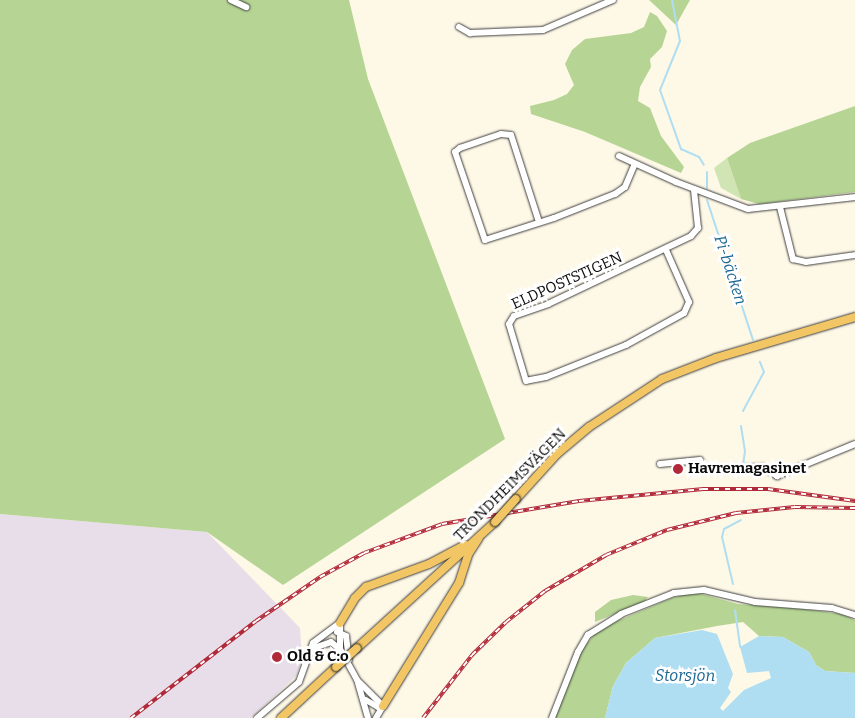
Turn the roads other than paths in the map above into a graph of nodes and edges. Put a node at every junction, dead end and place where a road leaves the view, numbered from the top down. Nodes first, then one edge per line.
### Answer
1 (231, 0) edge
2 (612, 0) edge
3 (246, 6) dead end
4 (458, 27) dead end
5 (619, 156) dead end
6 (635, 164) junction
7 (693, 192) junction
8 (855, 197) edge
9 (780, 207) junction
10 (539, 222) junction
11 (666, 250) junction
12 (855, 255) edge
13 (855, 317) edge
14 (855, 444) edge
15 (660, 464) dead end
16 (480, 537) junction
17 (855, 615) edge
18 (340, 627) junction
19 (311, 649) junction
20 (340, 649) junction
21 (351, 668) junction
22 (356, 680) junction
23 (366, 700) junction
24 (383, 706) junction
25 (257, 718) edge
26 (281, 718) edge
27 (368, 718) edge
28 (376, 718) edge
29 (552, 718) edge

1 - 3 street
2 - 4 street
5 - 6 street
6 - 7 street
6 - 10 street
7 - 9 street
7 - 11 street, ELDPOSTSTIGEN
8 - 9 street
9 - 12 street
10 - 10 street
11 - 11 street, ELDPOSTSTIGEN
13 - 16 main road, TRONDHEIMSVÄGEN, bridge
14 - 15 street
16 - 18 main road
16 - 24 main road
16 - 26 main road, TRONDHEIMSVÄGEN, bridge
17 - 29 street
18 - 19 street
18 - 20 street
18 - 21 street
19 - 20 street
19 - 25 street
20 - 21 street
21 - 22 street
22 - 23 street
22 - 24 street
23 - 24 street
23 - 27 street
24 - 28 street

